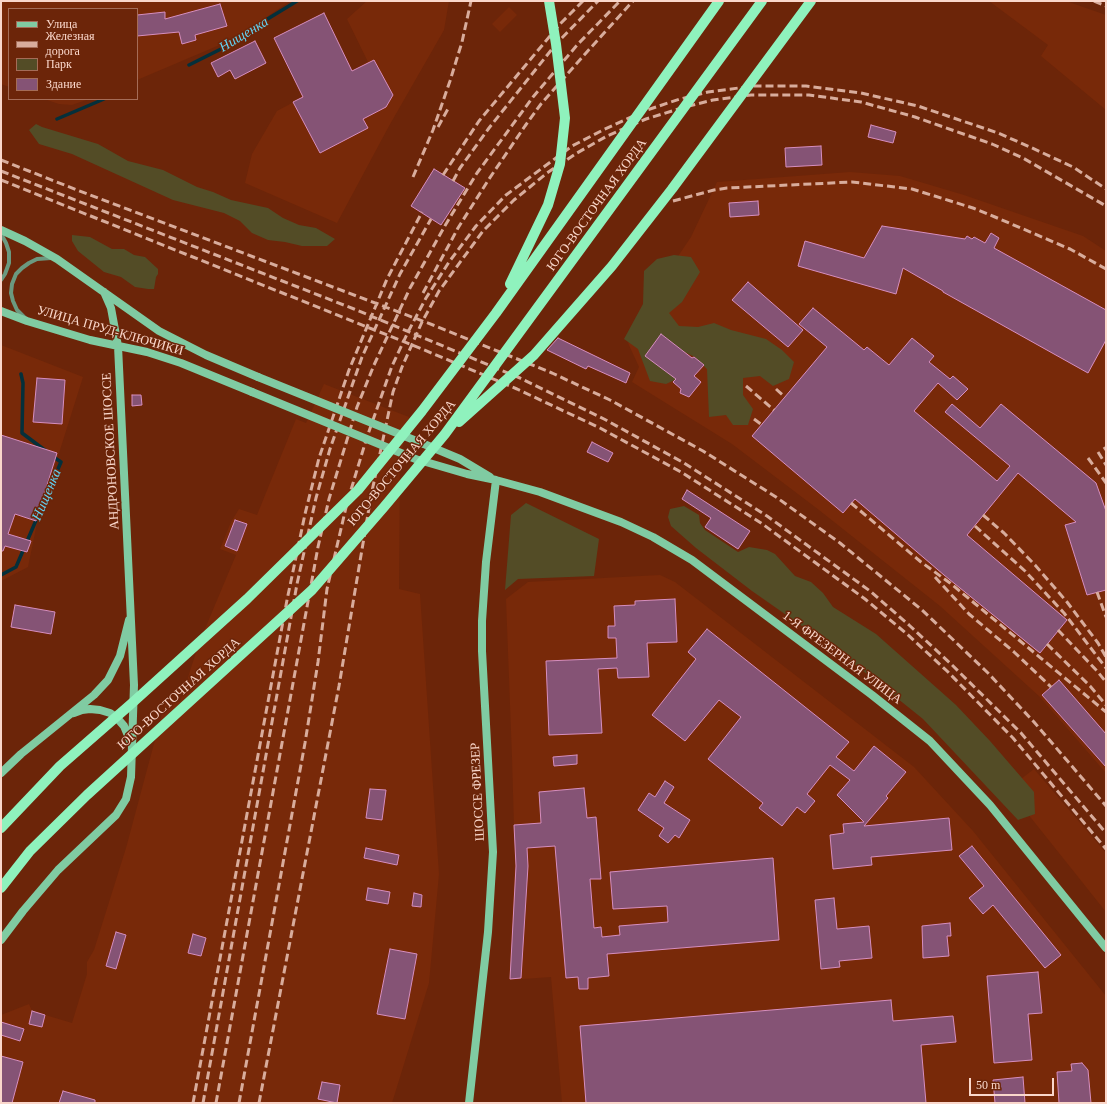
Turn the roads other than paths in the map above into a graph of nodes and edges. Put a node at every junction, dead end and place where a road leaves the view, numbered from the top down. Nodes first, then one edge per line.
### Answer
1 (550, 1) edge
2 (718, 1) edge
3 (762, 1) edge
4 (811, 1) edge
5 (1, 230) edge
6 (1, 234) edge
7 (57, 259) junction
8 (1, 280) edge
9 (104, 292) junction
10 (1, 311) edge
11 (496, 313) junction
12 (27, 321) junction
13 (118, 346) junction
14 (445, 434) junction
15 (424, 444) joint
16 (418, 460) joint
17 (496, 480) junction
18 (131, 612) junction
19 (68, 716) junction
20 (132, 745) junction
21 (1, 773) edge
22 (1, 828) edge
23 (1, 888) edge
24 (1, 940) edge
25 (1106, 948) edge
26 (469, 1103) edge

1 - 11 main road, bridge
2 - 11 main road, ЮГО-ВОСТОЧНАЯ ХОРДА, bridge
3 - 14 main road, ЮГО-ВОСТОЧНАЯ ХОРДА, bridge
4 - 14 main road, bridge
5 - 7 street, УЛИЦА ПРУД-КЛЮЧИКИ
6 - 8 street
7 - 9 street, УЛИЦА ПРУД-КЛЮЧИКИ
7 - 12 street, УЛИЦА ПРУД-КЛЮЧИКИ
9 - 13 street, АНДРОНОВСКОЕ ШОССЕ
9 - 15 street, УЛИЦА ПРУД-КЛЮЧИКИ, bridge
10 - 12 street, УЛИЦА ПРУД-КЛЮЧИКИ
11 - 22 main road, ЮГО-ВОСТОЧНАЯ ХОРДА, bridge
12 - 13 street, УЛИЦА ПРУД-КЛЮЧИКИ
13 - 16 street, УЛИЦА ПРУД-КЛЮЧИКИ, bridge
13 - 18 street, АНДРОНОВСКОЕ ШОССЕ
14 - 23 main road, ЮГО-ВОСТОЧНАЯ ХОРДА, bridge
15 - 17 street, 1-Я ФРЕЗЕРНАЯ УЛИЦА
16 - 17 street, 1-Я ФРЕЗЕРНАЯ УЛИЦА
17 - 25 street, 1-Я ФРЕЗЕРНАЯ УЛИЦА
17 - 26 street, ШОССЕ ФРЕЗЕР
18 - 19 street
18 - 20 street, АНДРОНОВСКОЕ ШОССЕ
19 - 20 street
19 - 21 street
20 - 24 street, АНДРОНОВСКОЕ ШОССЕ

